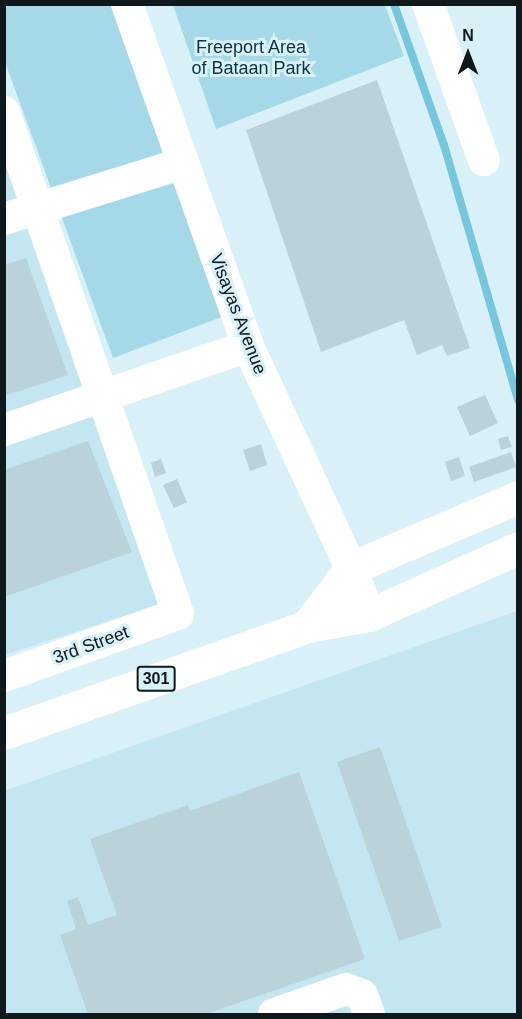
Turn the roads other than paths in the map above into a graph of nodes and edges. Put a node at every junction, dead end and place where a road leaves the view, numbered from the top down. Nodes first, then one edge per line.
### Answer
1 (127, 4) edge
2 (428, 4) edge
3 (4, 112) edge
4 (484, 160) dead end
5 (181, 164) junction
6 (38, 208) junction
7 (4, 219) edge
8 (248, 346) junction
9 (102, 394) junction
10 (4, 430) edge
11 (518, 497) edge
12 (516, 552) edge
13 (351, 568) junction
14 (369, 615) junction
15 (307, 626) junction
16 (4, 676) edge
17 (4, 733) edge
18 (274, 1014) edge
19 (369, 1014) edge

1 - 5 street, Visayas Avenue
2 - 4 street
3 - 6 street
5 - 6 street
5 - 8 street, Visayas Avenue
6 - 7 street
6 - 9 street
8 - 9 street
8 - 13 street, Visayas Avenue
9 - 10 street
9 - 16 street, 3rd Street
11 - 13 main road
12 - 14 main road, 301
13 - 14 street, Visayas Avenue
13 - 15 main road
14 - 15 main road, 301
15 - 17 main road, 301
18 - 19 street

